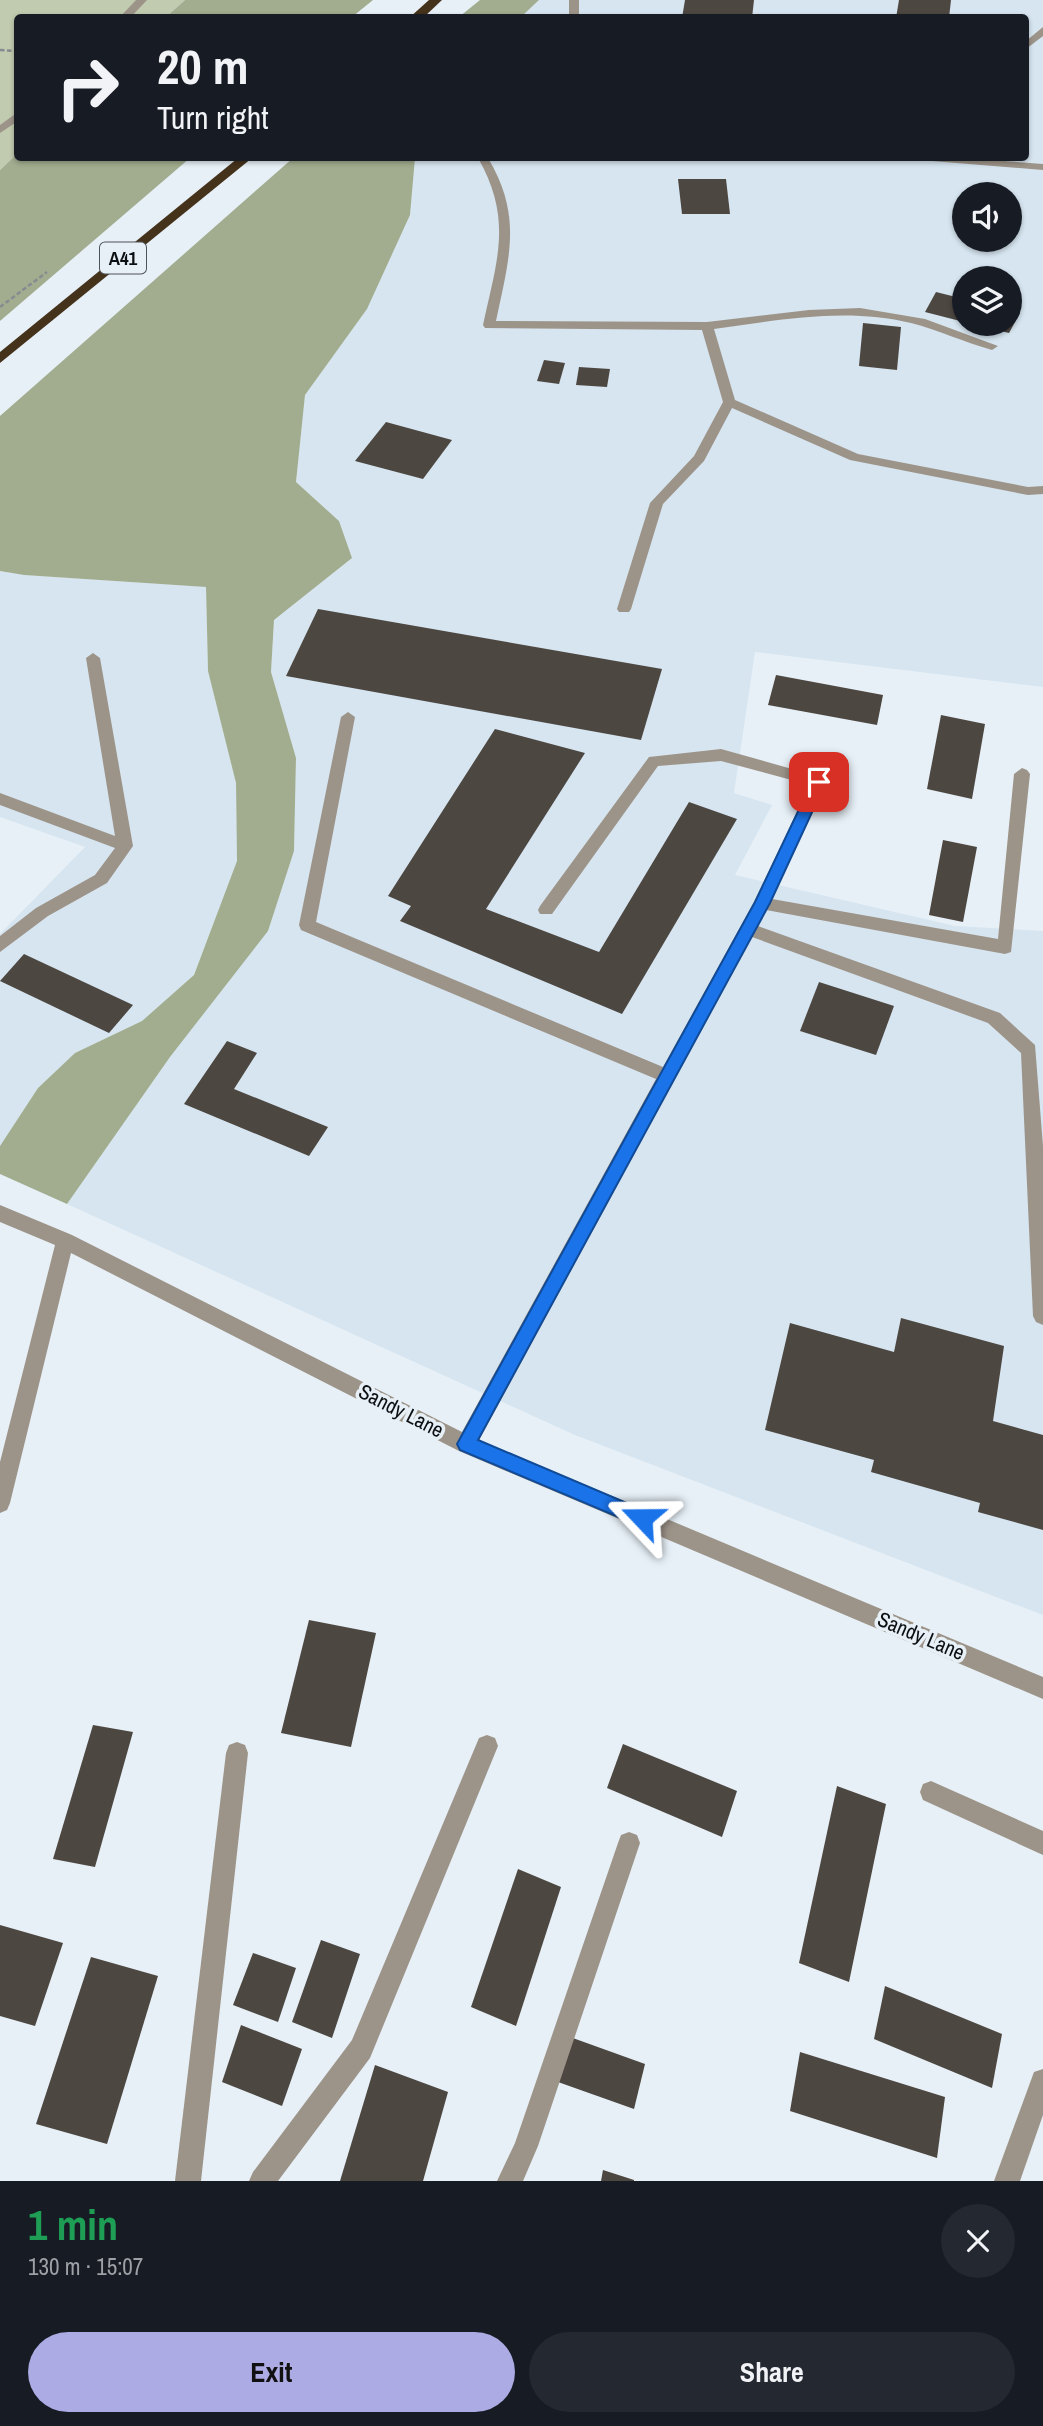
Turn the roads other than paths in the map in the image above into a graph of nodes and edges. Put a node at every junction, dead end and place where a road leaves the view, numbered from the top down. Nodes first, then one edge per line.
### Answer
1 (142, 0) edge
2 (436, 0) edge
3 (128, 14) edge
4 (420, 14) edge
5 (1043, 30) edge
6 (1029, 43) edge
7 (14, 118) edge
8 (0, 130) edge
9 (241, 161) edge
10 (485, 161) edge
11 (969, 161) edge
12 (1043, 167) edge
13 (707, 326) junction
14 (992, 346) dead end
15 (0, 359) edge
16 (729, 402) junction
17 (1043, 490) edge
18 (624, 609) dead end
19 (93, 658) dead end
20 (348, 717) dead end
21 (1022, 774) dead end
22 (0, 799) edge
23 (125, 846) junction
24 (762, 903) junction
25 (546, 910) dead end
26 (746, 928) junction
27 (0, 945) edge
28 (669, 1077) junction
29 (0, 1213) edge
30 (65, 1241) junction
31 (1043, 1317) edge
32 (466, 1444) junction
33 (0, 1503) edge
34 (1043, 1688) edge
35 (487, 1746) dead end
36 (237, 1753) dead end
37 (931, 1792) dead end
38 (629, 1843) dead end
39 (1043, 1844) edge
40 (1043, 2081) edge
41 (188, 2181) edge
42 (262, 2181) edge
43 (510, 2181) edge
44 (1007, 2181) edge

1 - 3 street
2 - 4 highway
5 - 6 street
7 - 8 street
9 - 15 highway, A41
10 - 13 street
11 - 12 street
13 - 14 street
13 - 16 street
16 - 17 street
16 - 18 street
19 - 23 street
20 - 28 street
21 - 24 street
22 - 23 street
23 - 27 street
24 - 25 street
24 - 26 street
26 - 28 street
26 - 31 street
28 - 32 street
29 - 30 street, Sandy Lane
30 - 32 street, Sandy Lane
30 - 33 street
32 - 34 street, Sandy Lane
35 - 42 street
36 - 41 street
37 - 39 street
38 - 43 street
40 - 44 street

